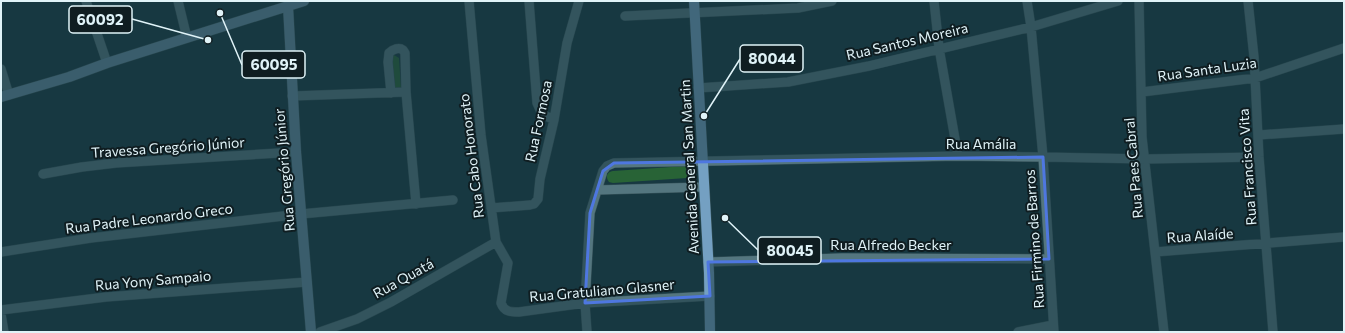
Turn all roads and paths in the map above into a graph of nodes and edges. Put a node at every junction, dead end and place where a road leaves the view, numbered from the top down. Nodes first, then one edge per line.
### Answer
1 (86, 1) edge
2 (178, 1) edge
3 (304, 1) edge
4 (469, 1) edge
5 (529, 1) edge
6 (579, 1) edge
7 (694, 1) edge
8 (832, 1) edge
9 (934, 1) edge
10 (1027, 1) edge
11 (1118, 1) edge
12 (1139, 1) edge
13 (1248, 1) edge
14 (288, 4) edge
15 (695, 13) junction
16 (625, 16) dead end
17 (1031, 27) junction
18 (187, 38) junction
19 (939, 48) junction
20 (1344, 48) edge
21 (107, 63) junction
22 (1, 69) edge
23 (1255, 78) junction
24 (698, 88) junction
25 (406, 92) junction
26 (1142, 92) junction
27 (391, 93) junction
28 (5, 96) edge
29 (292, 96) junction
30 (554, 120) junction
31 (1344, 129) edge
32 (1258, 135) junction
33 (296, 152) junction
34 (958, 156) junction
35 (1043, 157) junction
36 (1259, 157) junction
37 (1146, 159) junction
38 (703, 161) junction
39 (43, 174) dead end
40 (704, 187) junction
41 (597, 190) junction
42 (452, 200) dead end
43 (416, 204) junction
44 (491, 208) junction
45 (301, 214) junction
46 (1344, 237) edge
47 (496, 242) junction
48 (1267, 244) junction
49 (1, 252) edge
50 (1155, 252) junction
51 (1049, 259) junction
52 (708, 262) junction
53 (307, 282) junction
54 (710, 296) junction
55 (501, 303) joint
56 (585, 303) junction
57 (1, 310) edge
58 (1, 314) edge
59 (1053, 329) edge
60 (4, 332) edge
61 (311, 332) edge
62 (320, 332) edge
63 (587, 332) edge
64 (710, 332) edge
65 (1018, 332) edge
66 (1164, 332) edge
67 (1273, 332) edge

1 - 21 street
2 - 18 street
3 - 14 main road
4 - 44 street, Rua Cabo Honorato
5 - 30 street
6 - 30 street, Rua Formosa
7 - 15 main road, Avenida General San Martin
8 - 15 street
9 - 19 street
10 - 17 street, Rua Firmino de Barros
11 - 17 street, Rua Santos Moreira
12 - 26 street, Rua Paes Cabral
13 - 23 street, Rua Francisco Vita
14 - 18 main road
14 - 29 main road, Rua Gregório Júnior
15 - 16 street
15 - 24 main road, Avenida General San Martin
17 - 19 street, Rua Santos Moreira
17 - 35 street, Rua Firmino de Barros
18 - 21 main road
19 - 24 street, Rua Santos Moreira
19 - 34 street
20 - 23 street, Rua Santa Luzia
21 - 28 main road
22 - 28 street
23 - 26 street, Rua Santa Luzia
23 - 32 street, Rua Francisco Vita
24 - 38 main road, Avenida General San Martin
25 - 27 street
25 - 27 street
25 - 43 street
26 - 37 street, Rua Paes Cabral
27 - 29 street
29 - 33 main road, Rua Gregório Júnior
30 - 44 street, Rua Formosa
31 - 32 street
32 - 36 street, Rua Francisco Vita
33 - 39 street, Travessa Gregório Júnior
33 - 45 main road, Rua Gregório Júnior
34 - 35 street, Rua Amália
34 - 38 street, Rua Amália
35 - 37 street, Rua Amália
35 - 51 street, Rua Firmino de Barros
36 - 37 street, Rua Amália
36 - 48 street, Rua Francisco Vita
37 - 50 street, Rua Paes Cabral
38 - 40 main road, Avenida General San Martin
38 - 41 street, Rua Amália
40 - 41 street
40 - 52 main road, Avenida General San Martin
41 - 56 street
42 - 43 street, Rua Padre Leonardo Greco
43 - 45 street, Rua Padre Leonardo Greco
44 - 47 street, Rua Cabo Honorato
45 - 49 street, Rua Padre Leonardo Greco
45 - 53 main road, Rua Gregório Júnior
46 - 48 street, Rua Alaíde
47 - 55 street, Rua Cabo Honorato
47 - 62 street, Rua Quatá
48 - 50 street, Rua Alaíde
48 - 67 street, Rua Francisco Vita
50 - 66 street, Rua Paes Cabral
51 - 52 street, Rua Alfredo Becker
51 - 59 street, Rua Firmino de Barros
52 - 54 main road, Avenida General San Martin
53 - 57 street, Rua Yony Sampaio
53 - 61 main road, Rua Gregório Júnior
54 - 56 street, Rua Gratuliano Glasner
54 - 64 main road, Avenida General San Martin
55 - 56 street, Rua Gratuliano Glasner
56 - 63 street
58 - 60 street
59 - 65 street

